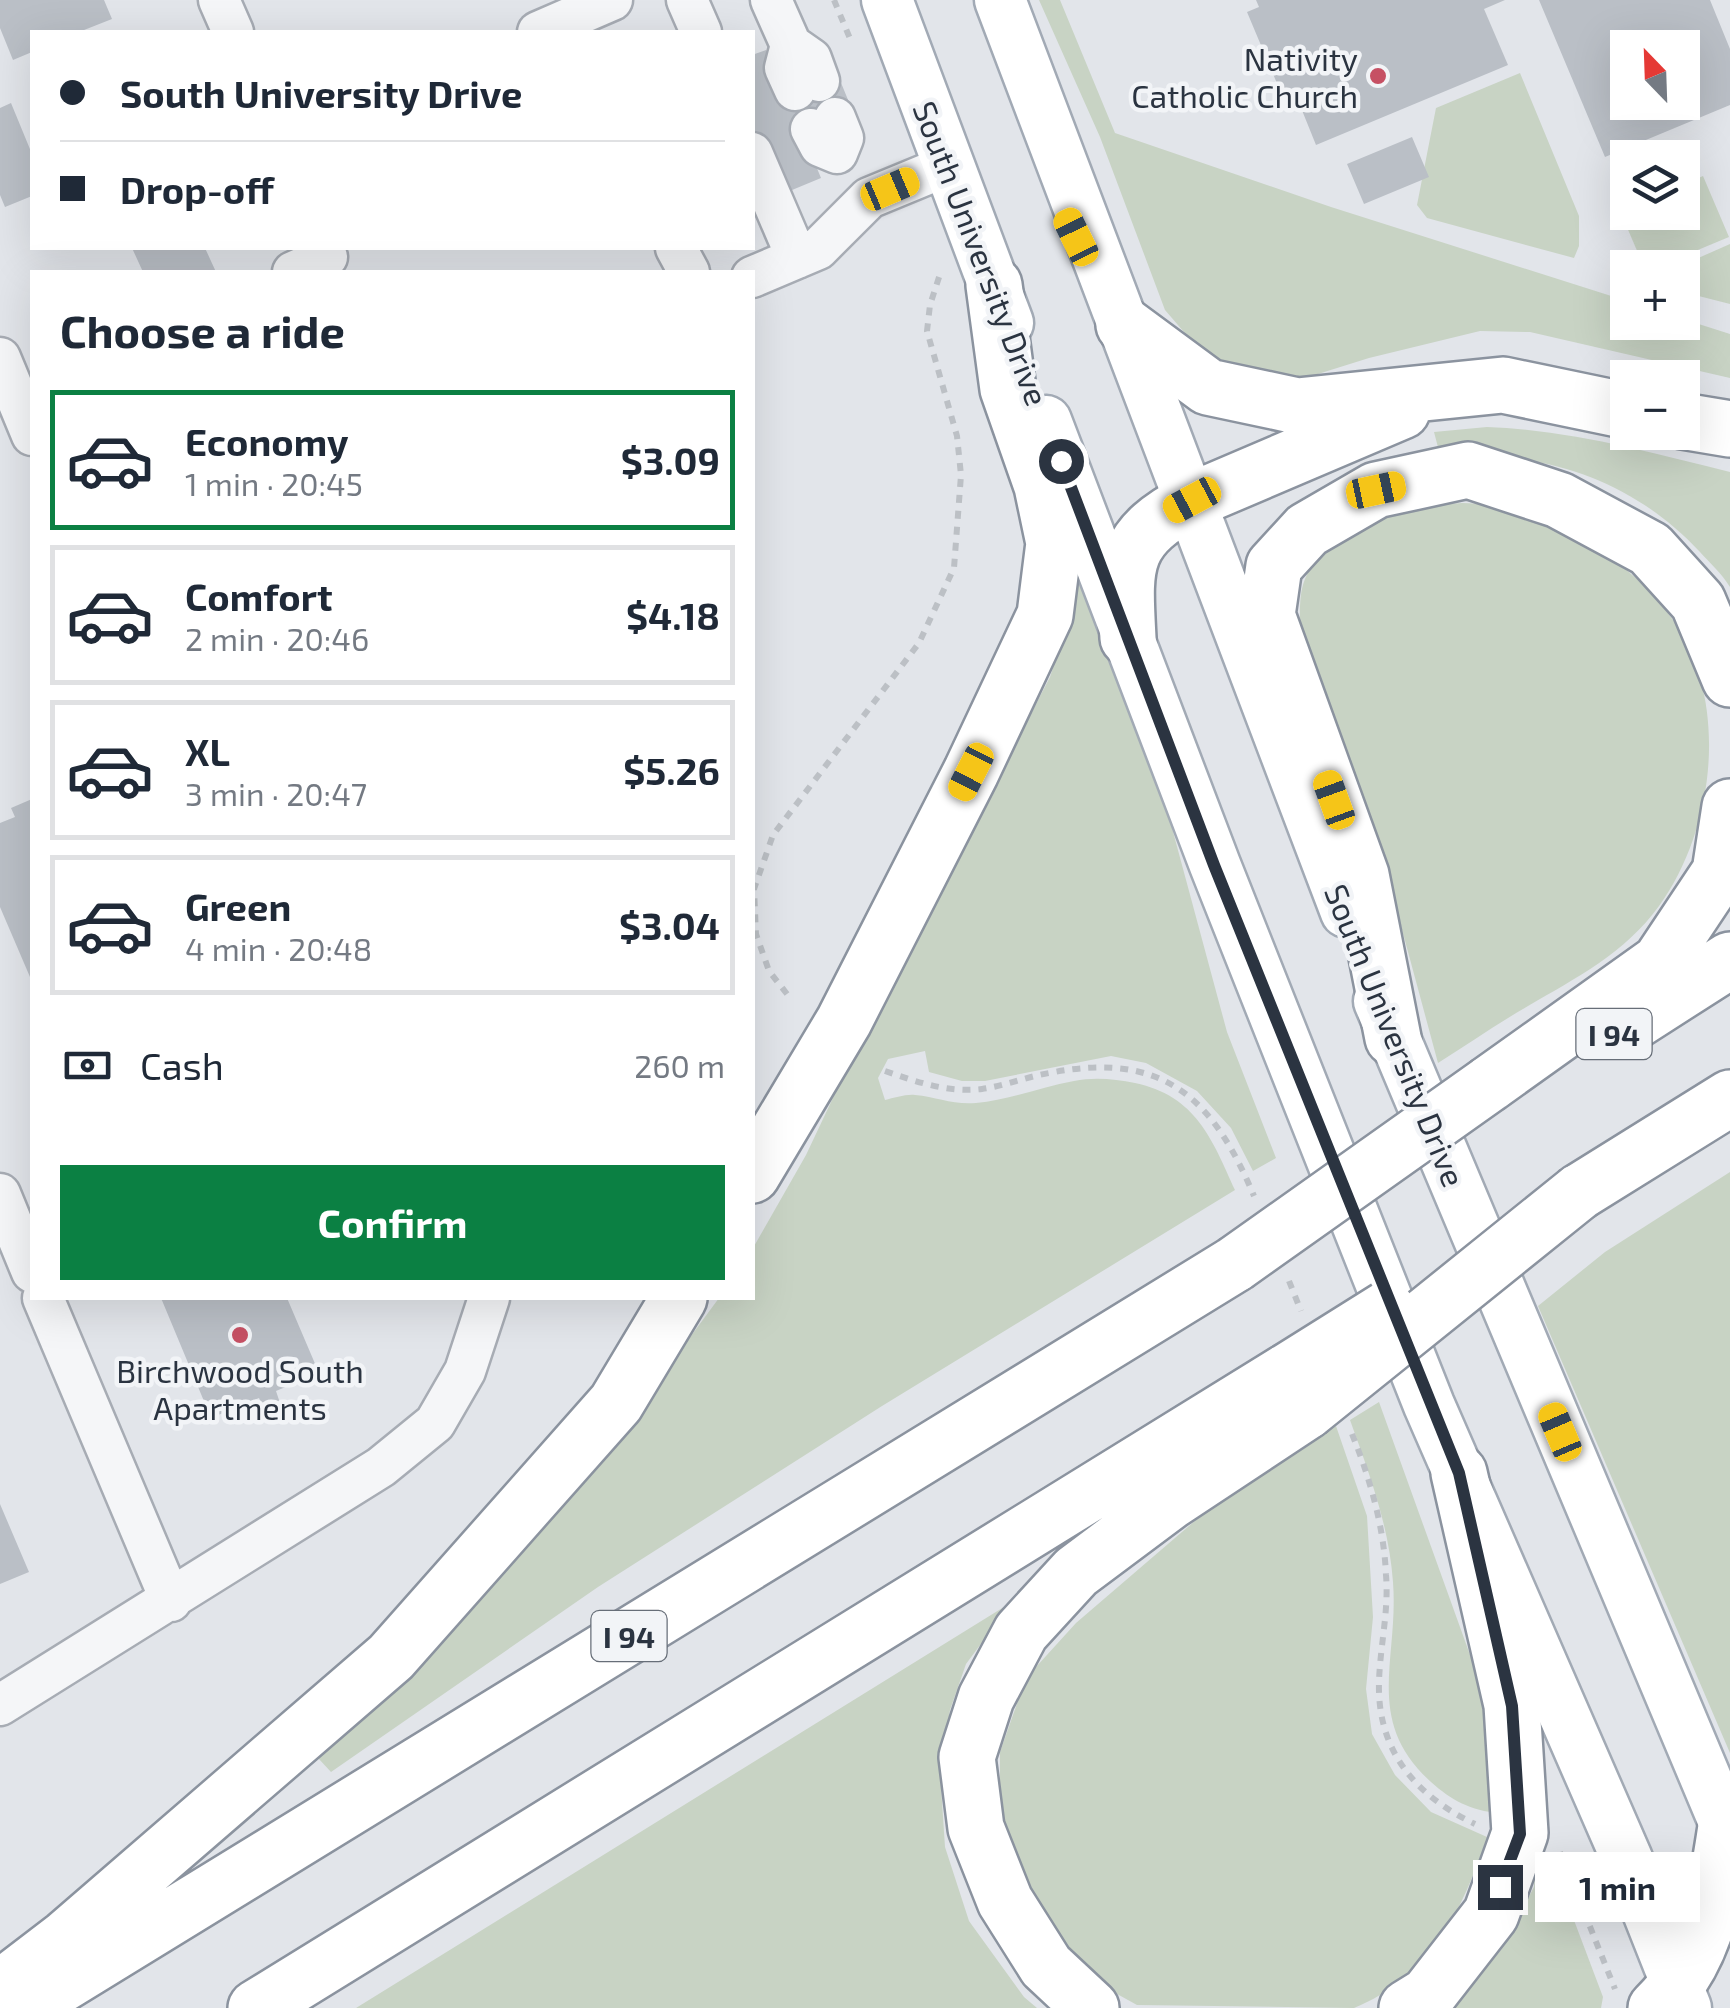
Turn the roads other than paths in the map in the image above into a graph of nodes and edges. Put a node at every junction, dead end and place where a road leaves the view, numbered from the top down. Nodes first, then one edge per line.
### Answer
1 (219, 0) edge
2 (688, 0) edge
3 (772, 0) edge
4 (886, 0) edge
5 (964, 0) edge
6 (1000, 0) edge
7 (599, 14) edge
8 (232, 30) edge
9 (545, 30) edge
10 (700, 30) edge
11 (807, 86) dead end
12 (828, 134) dead end
13 (755, 160) edge
14 (949, 165) junction
15 (859, 208) junction
16 (797, 258) junction
17 (755, 276) edge
18 (994, 285) junction
19 (1124, 325) junction
20 (0, 358) edge
21 (1436, 394) junction
22 (16, 397) edge
23 (1610, 407) edge
24 (1700, 424) edge
25 (1730, 429) edge
26 (30, 430) edge
27 (1192, 500) junction
28 (1128, 638) junction
29 (1730, 679) edge
30 (1730, 807) edge
31 (1730, 960) edge
32 (1393, 1038) junction
33 (1494, 1096) junction
34 (1730, 1098) edge
35 (755, 1169) edge
36 (0, 1194) edge
37 (30, 1267) edge
38 (44, 1300) edge
39 (489, 1300) edge
40 (678, 1300) edge
41 (1297, 1391) junction
42 (1459, 1473) junction
43 (171, 1600) junction
44 (0, 1705) edge
45 (1728, 1831) edge
46 (0, 1989) edge
47 (1673, 2001) edge
48 (24, 2008) edge
49 (256, 2008) edge
50 (1090, 2008) edge
51 (1408, 2008) edge

1 - 8 street
2 - 10 street
3 - 11 street
4 - 14 main road, South University Drive
5 - 19 main road
6 - 19 main road, South University Drive
7 - 9 street
12 - 15 street
13 - 16 street
14 - 15 street
14 - 18 main road, South University Drive
15 - 16 street
16 - 17 street
18 - 28 main road, South University Drive
18 - 35 highway
19 - 21 highway
19 - 27 main road, South University Drive
20 - 22 street
21 - 23 highway
21 - 27 highway
22 - 26 street
24 - 25 highway
27 - 28 highway
27 - 32 main road, South University Drive
28 - 42 main road, South University Drive
29 - 32 highway
30 - 33 highway
31 - 33 highway, I 94
32 - 45 main road, South University Drive
33 - 48 highway, I 94, bridge
34 - 41 highway, bridge
36 - 37 street
38 - 43 street
39 - 43 street
40 - 46 highway
41 - 49 highway
41 - 50 highway
42 - 47 main road, South University Drive
42 - 51 highway
43 - 44 street
45 - 47 highway

